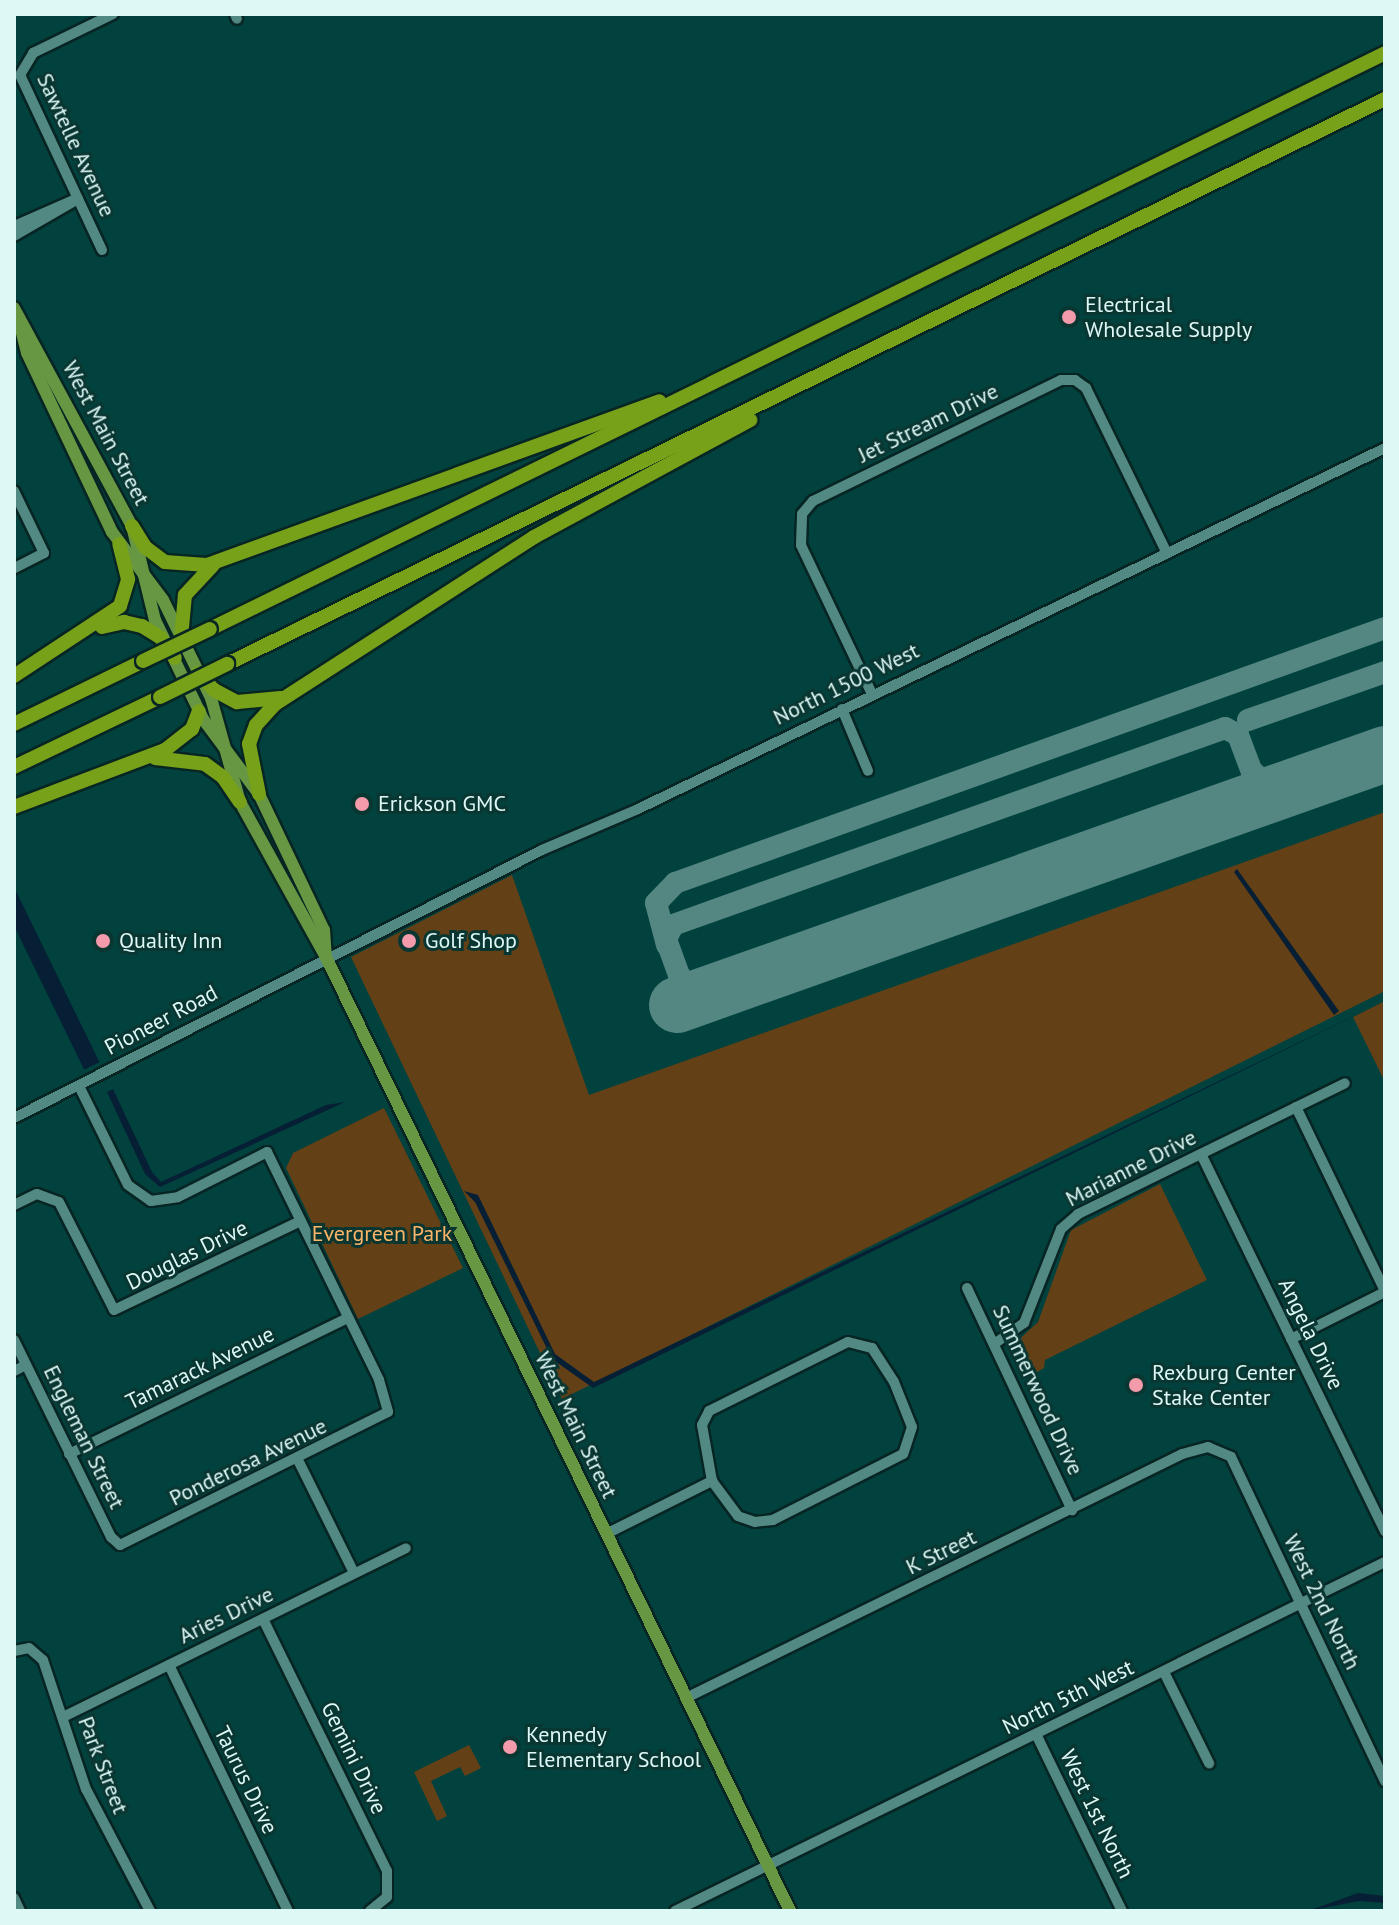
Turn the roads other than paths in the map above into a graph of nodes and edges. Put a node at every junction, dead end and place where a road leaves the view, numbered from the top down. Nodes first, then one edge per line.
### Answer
1 (113, 14) edge
2 (1385, 53) edge
3 (1385, 99) edge
4 (78, 199) junction
5 (14, 226) edge
6 (14, 236) edge
7 (102, 250) dead end
8 (16, 312) edge
9 (936, 319) junction
10 (752, 365) junction
11 (1385, 448) edge
12 (14, 491) edge
13 (132, 526) junction
14 (119, 544) junction
15 (1167, 553) junction
16 (217, 563) junction
17 (14, 568) edge
18 (143, 575) junction
19 (181, 638) junction
20 (75, 640) junction
21 (175, 658) junction
22 (198, 673) junction
23 (14, 676) edge
24 (292, 693) junction
25 (872, 694) junction
26 (842, 709) junction
27 (199, 711) junction
28 (14, 724) edge
29 (226, 751) junction
30 (143, 760) junction
31 (14, 767) edge
32 (868, 771) dead end
33 (259, 794) junction
34 (240, 802) junction
35 (14, 807) edge
36 (326, 957) junction
37 (1345, 1083) dead end
38 (79, 1086) junction
39 (1296, 1107) junction
40 (14, 1118) edge
41 (1201, 1154) junction
42 (14, 1205) edge
43 (301, 1221) junction
44 (967, 1288) dead end
45 (1385, 1291) edge
46 (348, 1318) junction
47 (1291, 1339) junction
48 (14, 1340) edge
49 (994, 1344) junction
50 (26, 1365) junction
51 (14, 1371) edge
52 (1214, 1448) joint
53 (69, 1454) junction
54 (298, 1460) junction
55 (712, 1481) junction
56 (1072, 1510) junction
57 (1385, 1532) edge
58 (606, 1534) junction
59 (124, 1545) joint
60 (406, 1548) dead end
61 (1385, 1562) edge
62 (354, 1573) junction
63 (1301, 1604) junction
64 (263, 1619) junction
65 (14, 1651) edge
66 (169, 1665) junction
67 (1164, 1672) junction
68 (686, 1698) junction
69 (63, 1717) junction
70 (1036, 1734) junction
71 (1209, 1763) dead end
72 (1385, 1781) edge
73 (767, 1865) junction
74 (150, 1911) edge
75 (288, 1911) edge
76 (370, 1911) edge
77 (675, 1911) edge
78 (790, 1911) edge
79 (1122, 1911) edge

1 - 4 street, Sawtelle Avenue
2 - 10 highway
3 - 9 highway
4 - 5 street
4 - 6 street
4 - 7 street, Sawtelle Avenue
8 - 13 main road, West Main Street
8 - 14 main road, West Main Street
9 - 24 highway
9 - 31 highway, bridge
10 - 16 highway
10 - 28 highway, bridge
11 - 15 street, North 1500 West
12 - 17 street
13 - 16 highway
13 - 18 main road, West Main Street
14 - 18 main road, West Main Street
14 - 20 highway
15 - 25 street, North 1500 West
15 - 25 street, Jet Stream Drive
16 - 19 highway
18 - 19 main road, West Main Street
18 - 21 main road, West Main Street
19 - 22 main road, West Main Street
20 - 21 highway
20 - 23 highway
21 - 27 main road, West Main Street
22 - 24 highway
22 - 29 main road, West Main Street
24 - 33 highway
25 - 26 street, North 1500 West
26 - 32 street
26 - 36 street, North 1500 West
27 - 29 main road, West Main Street
27 - 30 highway
29 - 33 main road, West Main Street
29 - 34 main road, West Main Street
30 - 34 highway
30 - 35 highway
33 - 36 main road, West Main Street
34 - 36 main road, West Main Street
36 - 38 street, Pioneer Road
36 - 58 main road, West Main Street
37 - 39 street, Marianne Drive
38 - 40 street, Pioneer Road
38 - 43 street
39 - 41 street, Marianne Drive
39 - 45 street
41 - 47 street, Angela Drive
41 - 49 street, Marianne Drive
42 - 43 street, Douglas Drive
43 - 46 street
44 - 49 street, Summerwood Drive
45 - 47 street
46 - 53 street, Tamarack Avenue
46 - 54 street, Ponderosa Avenue
47 - 57 street, Angela Drive
48 - 50 street, Engleman Street
49 - 56 street, Summerwood Drive
50 - 51 street
50 - 53 street, Engleman Street
52 - 56 street, K Street
52 - 63 street, West 2nd North
53 - 59 street, Engleman Street
54 - 59 street, Ponderosa Avenue
54 - 62 street
55 - 55 street
55 - 58 street
56 - 68 street, K Street
58 - 68 main road, West Main Street
60 - 62 street, Aries Drive
61 - 63 street, North 5th West
62 - 64 street, Aries Drive
63 - 67 street, North 5th West
63 - 72 street, West 2nd North
64 - 66 street, Aries Drive
64 - 76 street, Gemini Drive
65 - 69 street, Park Street
66 - 69 street, Aries Drive
66 - 75 street, Taurus Drive
67 - 70 street, North 5th West
67 - 71 street
68 - 73 main road, West Main Street
69 - 74 street, Park Street
70 - 73 street, North 5th West
70 - 79 street, West 1st North
73 - 77 street, North 5th West
73 - 78 main road, West Main Street

